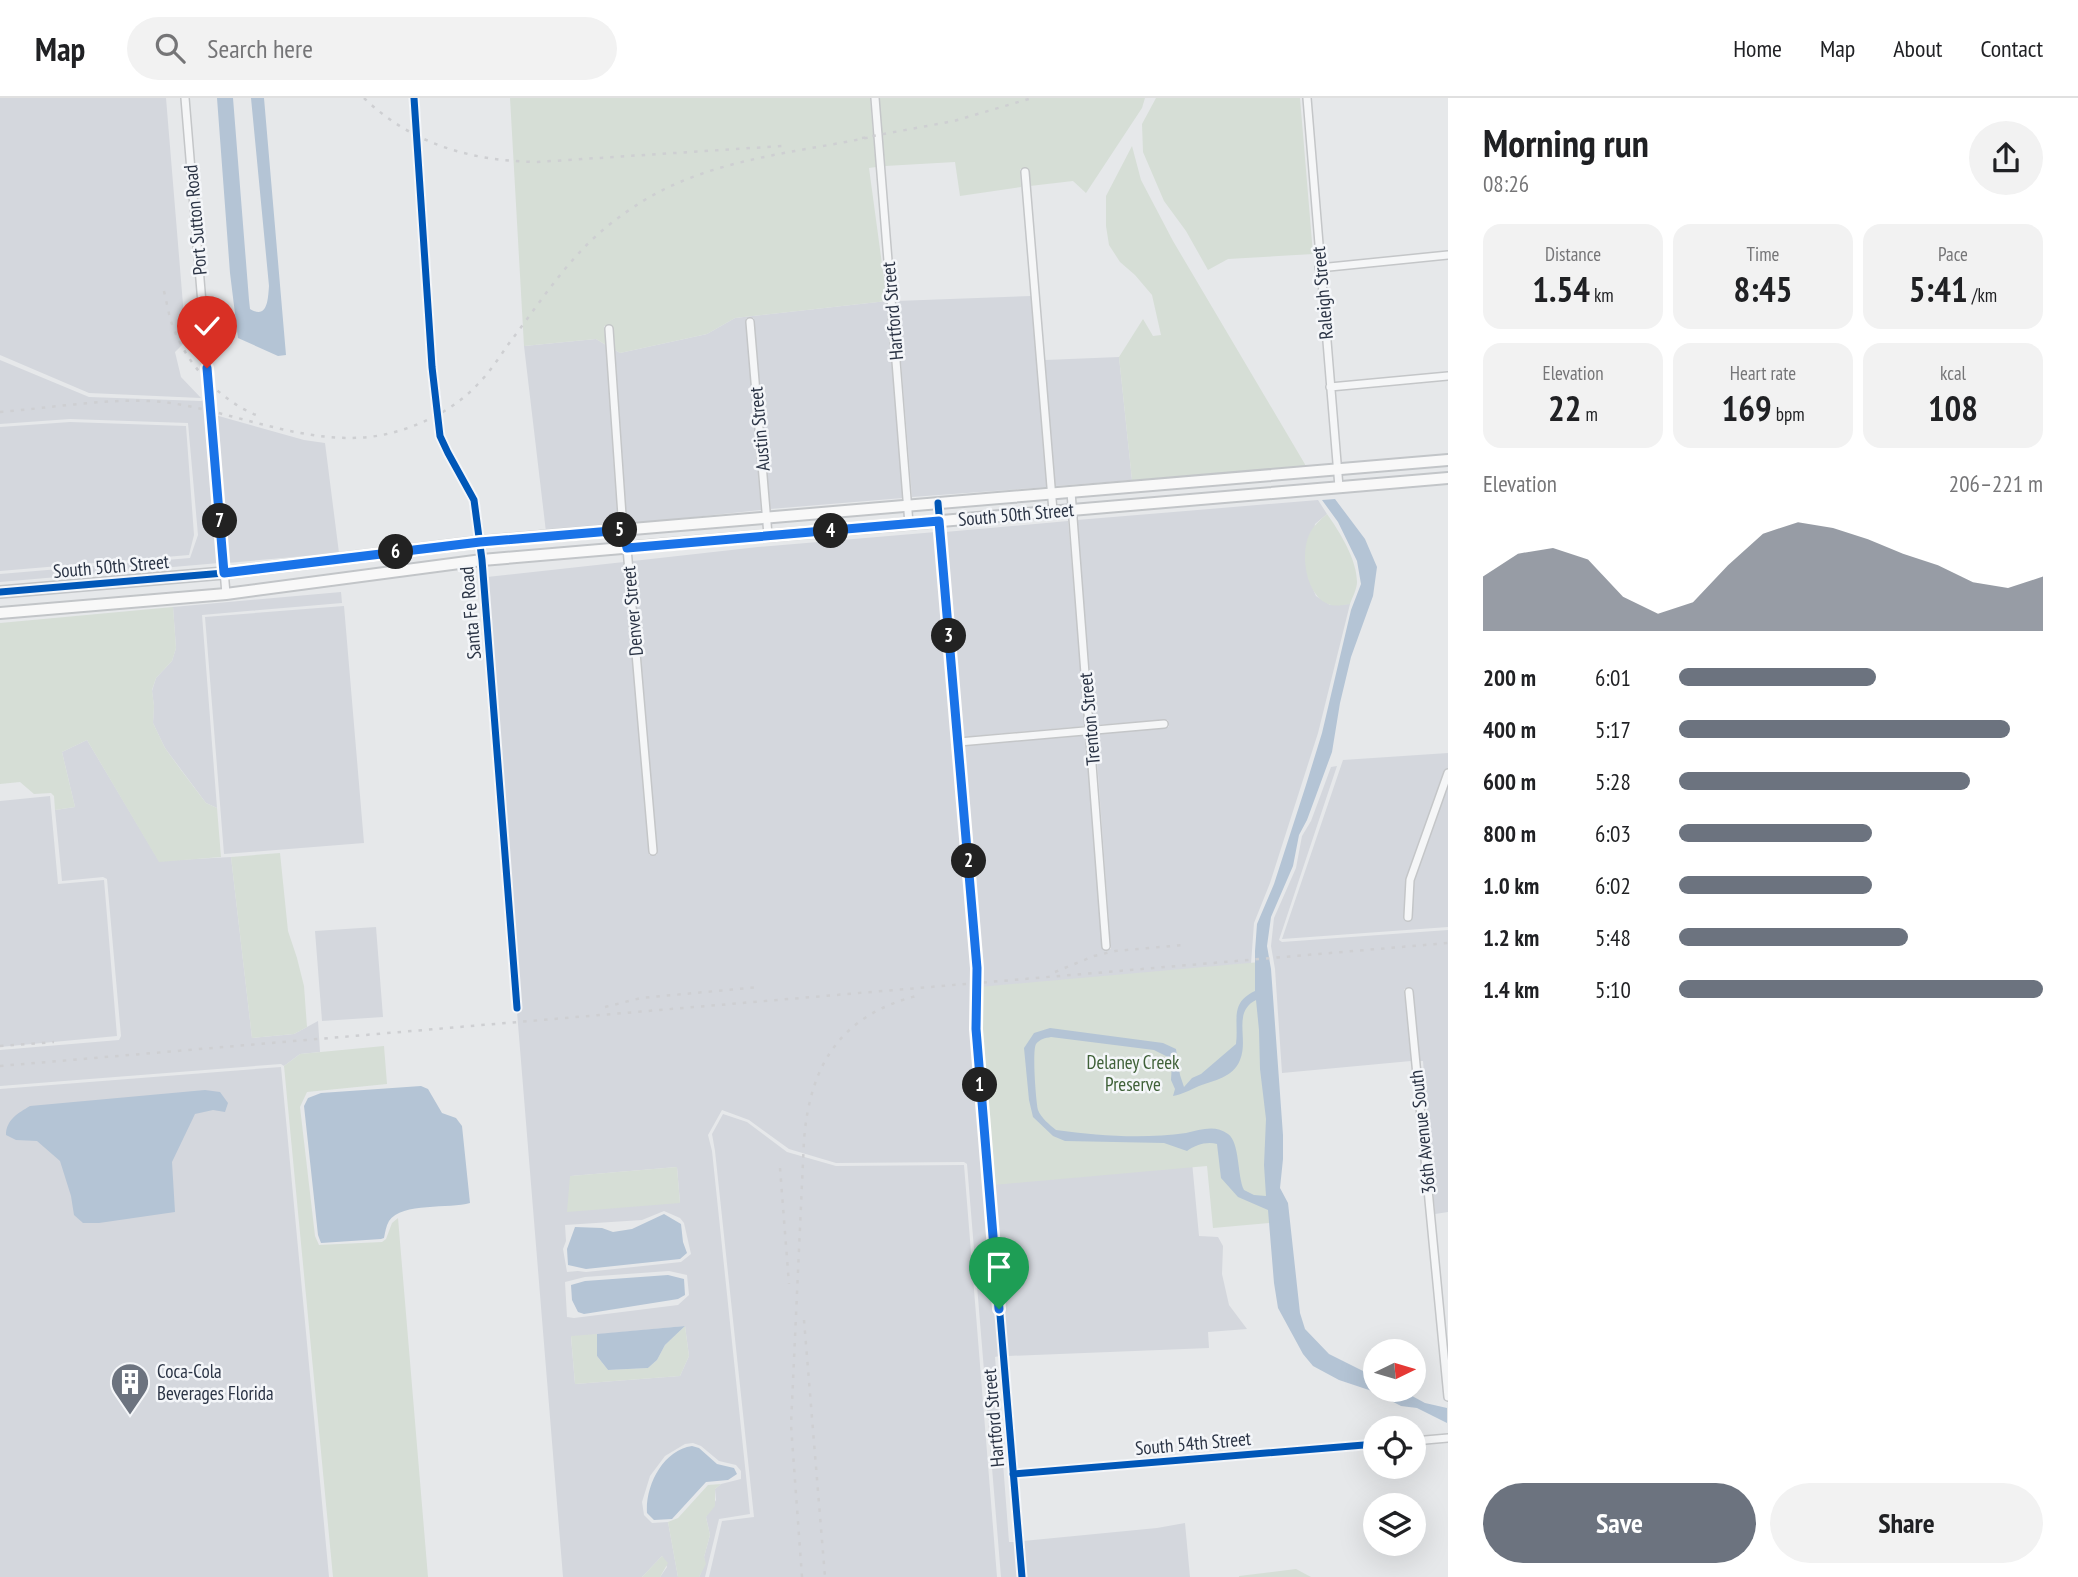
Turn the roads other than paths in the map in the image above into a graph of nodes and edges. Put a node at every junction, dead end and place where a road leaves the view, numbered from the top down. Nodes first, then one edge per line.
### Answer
1 (184, 98) edge
2 (414, 98) edge
3 (875, 98) edge
4 (1307, 98) edge
5 (1024, 172) dead end
6 (1448, 255) edge
7 (1319, 268) junction
8 (750, 322) dead end
9 (609, 330) dead end
10 (1448, 376) edge
11 (1330, 387) junction
12 (1448, 460) edge
13 (1337, 469) junction
14 (1448, 478) edge
15 (1194, 481) junction
16 (1339, 487) junction
17 (1071, 492) junction
18 (1052, 494) junction
19 (1196, 499) junction
20 (939, 503) junction
21 (908, 506) junction
22 (1072, 510) junction
23 (1053, 511) junction
24 (766, 518) junction
25 (939, 521) junction
26 (909, 524) junction
27 (623, 530) junction
28 (768, 536) junction
29 (480, 542) junction
30 (627, 548) junction
31 (482, 560) junction
32 (224, 573) junction
33 (0, 592) edge
34 (226, 594) junction
35 (0, 614) edge
36 (1164, 724) dead end
37 (1090, 729) junction
38 (959, 741) junction
39 (1448, 773) edge
40 (653, 851) dead end
41 (1408, 917) dead end
42 (1107, 946) dead end
43 (1409, 992) dead end
44 (517, 1008) dead end
45 (1448, 1394) edge
46 (1448, 1438) edge
47 (1426, 1440) edge
48 (1363, 1445) edge
49 (1013, 1474) junction
50 (1022, 1577) edge

1 - 32 street, Port Sutton Road
2 - 29 street, Santa Fe Road
3 - 21 street, Hartford Street
4 - 7 street, Raleigh Street
5 - 18 street
6 - 7 street
7 - 11 street, Raleigh Street
8 - 24 street, Austin Street
9 - 27 street, Denver Street
10 - 11 street
11 - 13 street, Raleigh Street
12 - 13 main road, South 50th Street
13 - 15 main road, South 50th Street
13 - 16 street, Raleigh Street
14 - 16 main road, South 50th Street
15 - 17 main road, South 50th Street
15 - 19 street
16 - 19 main road, South 50th Street
17 - 18 main road, South 50th Street
17 - 22 street, Trenton Street
18 - 20 main road, South 50th Street
18 - 23 street
19 - 22 main road, South 50th Street
20 - 21 main road, South 50th Street
20 - 25 street, Hartford Street
21 - 24 main road, South 50th Street
21 - 26 street, Hartford Street
22 - 23 main road, South 50th Street
22 - 37 street, Trenton Street
23 - 25 main road, South 50th Street
24 - 27 main road, South 50th Street
24 - 28 street, Austin Street
25 - 26 main road, South 50th Street
25 - 38 street, Hartford Street
26 - 28 main road, South 50th Street
27 - 29 main road, South 50th Street
27 - 30 street, Denver Street
28 - 30 main road, South 50th Street
29 - 31 street, Santa Fe Road
29 - 32 main road, South 50th Street
30 - 31 main road, South 50th Street
30 - 40 street, Denver Street
31 - 34 main road, South 50th Street
31 - 44 street, Santa Fe Road
32 - 33 main road, South 50th Street
32 - 34 street, Port Sutton Road
34 - 35 main road, South 50th Street
36 - 37 street
37 - 38 street
37 - 42 street, Trenton Street
38 - 49 street, Hartford Street
39 - 41 street
43 - 45 street, 36th Avenue South
46 - 47 street
48 - 49 street, South 54th Street
49 - 50 street, Hartford Street

